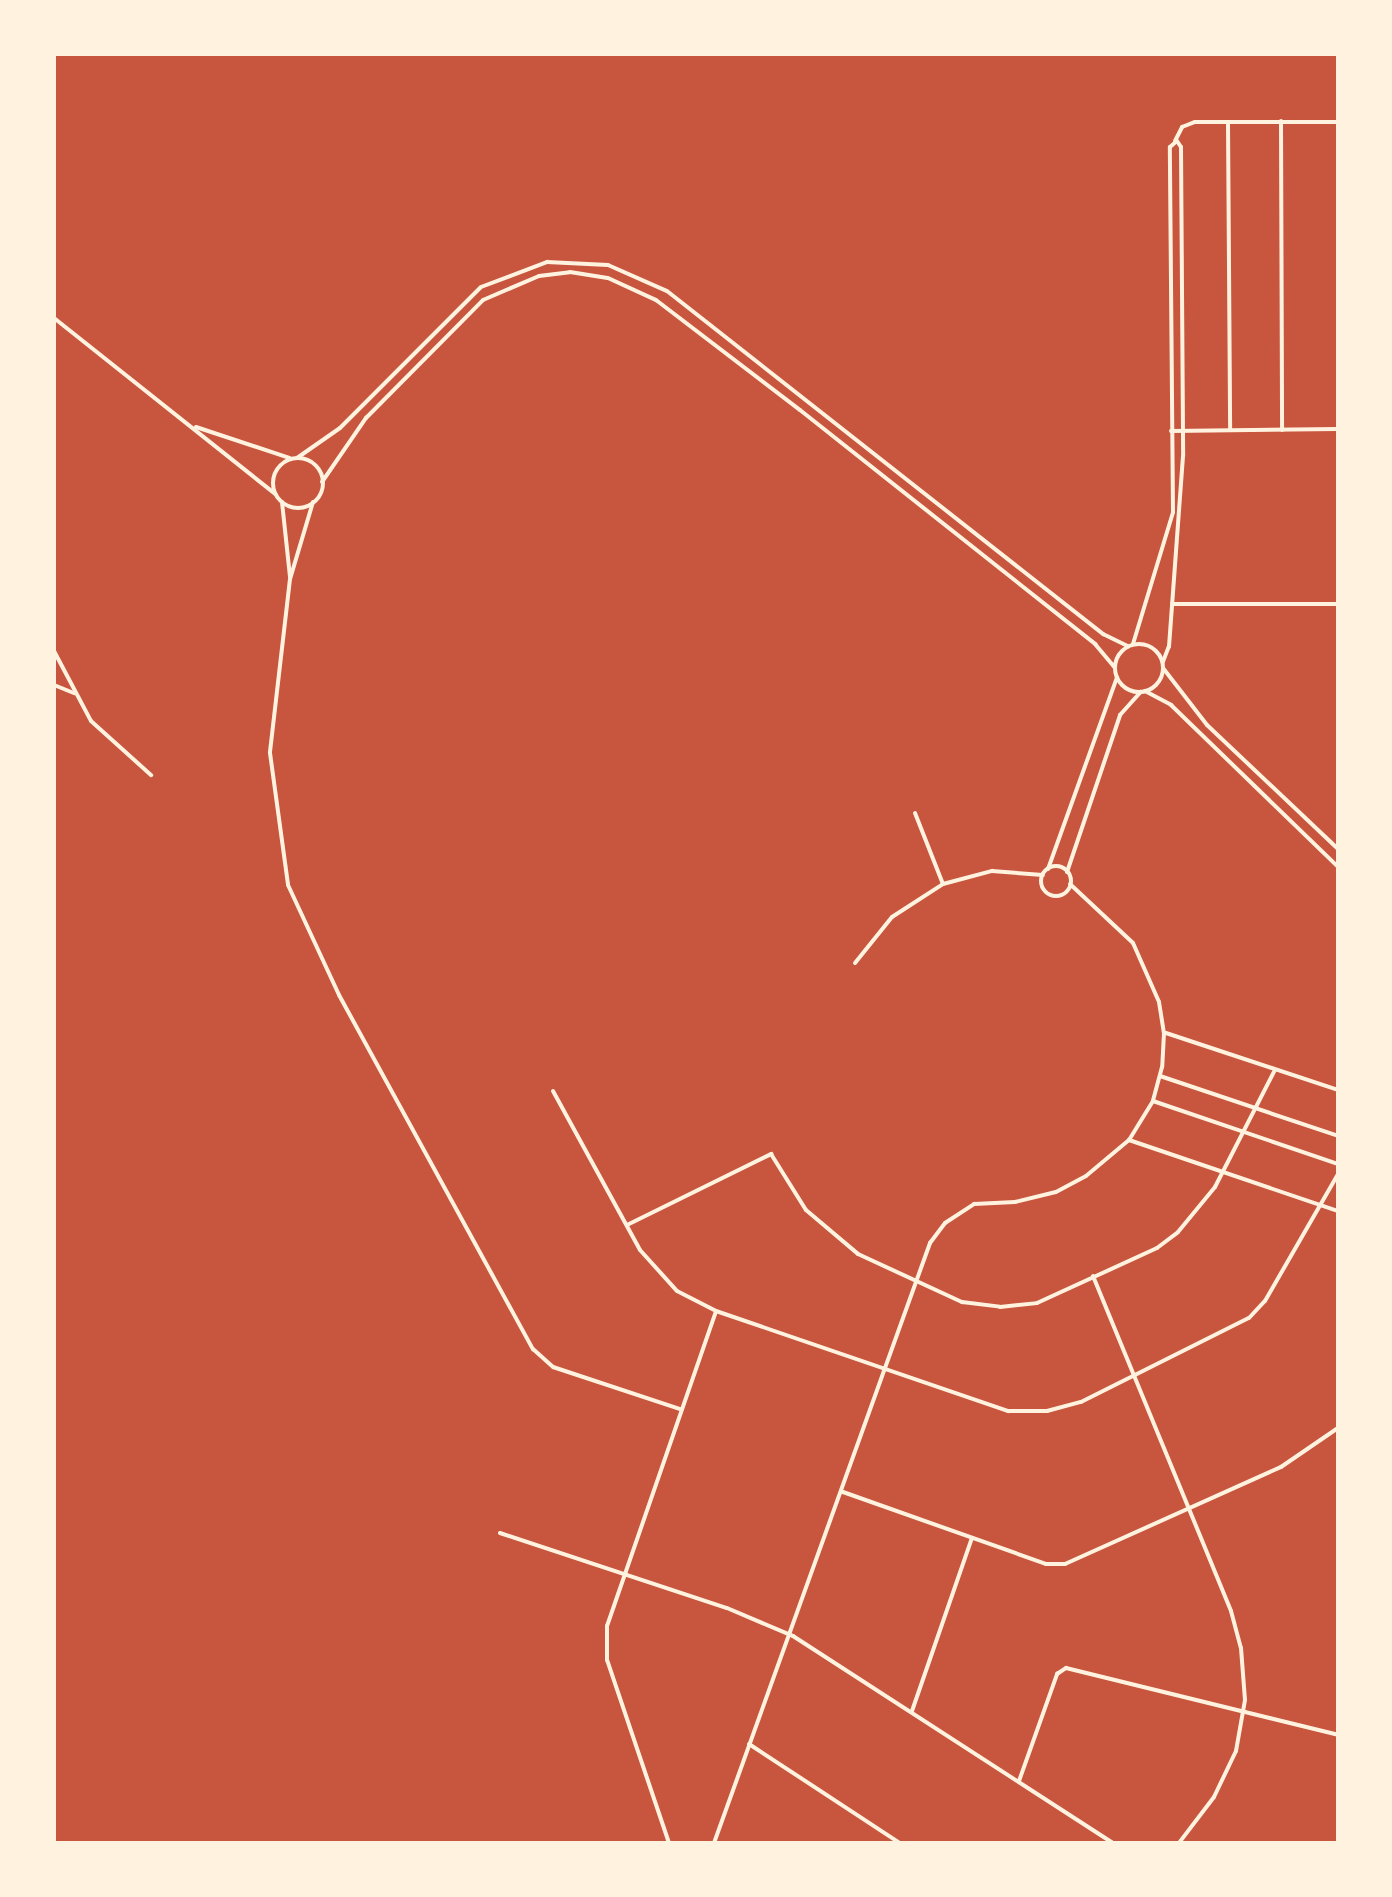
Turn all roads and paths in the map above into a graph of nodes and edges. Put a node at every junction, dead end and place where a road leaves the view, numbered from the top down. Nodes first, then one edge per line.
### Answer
1 (1281, 121) junction
2 (1228, 122) junction
3 (1338, 122) edge
4 (1175, 141) junction
5 (54, 318) edge
6 (177, 416) junction
7 (1338, 429) edge
8 (1183, 430) junction
9 (1230, 430) junction
10 (1282, 430) junction
11 (1171, 431) junction
12 (295, 458) junction
13 (322, 482) junction
14 (275, 494) junction
15 (282, 502) junction
16 (313, 502) junction
17 (290, 579) junction
18 (1172, 604) junction
19 (1338, 604) edge
20 (1131, 645) junction
21 (54, 651) edge
22 (1163, 665) junction
23 (1115, 668) junction
24 (1117, 677) junction
25 (54, 685) edge
26 (1143, 692) junction
27 (75, 694) junction
28 (151, 775) dead end
29 (915, 813) dead end
30 (1338, 849) edge
31 (1338, 867) edge
32 (1048, 869) junction
33 (1067, 872) junction
34 (1043, 875) junction
35 (943, 884) junction
36 (1070, 884) junction
37 (855, 963) dead end
38 (1164, 1033) junction
39 (1275, 1070) junction
40 (1160, 1076) junction
41 (1338, 1090) edge
42 (553, 1091) dead end
43 (1153, 1101) junction
44 (1256, 1108) junction
45 (1244, 1132) junction
46 (1338, 1136) edge
47 (1129, 1140) junction
48 (1338, 1164) edge
49 (1223, 1172) junction
50 (1338, 1174) edge
51 (1321, 1206) junction
52 (1338, 1211) edge
53 (627, 1225) junction
54 (1093, 1276) junction
55 (916, 1282) junction
56 (716, 1311) junction
57 (886, 1369) junction
58 (1134, 1377) junction
59 (680, 1409) junction
60 (1338, 1428) edge
61 (843, 1492) junction
62 (1188, 1509) junction
63 (500, 1533) dead end
64 (972, 1538) junction
65 (624, 1573) junction
66 (793, 1636) junction
67 (912, 1711) junction
68 (1244, 1712) junction
69 (1338, 1735) edge
70 (749, 1744) junction
71 (1019, 1781) junction
72 (669, 1843) edge
73 (714, 1843) edge
74 (900, 1843) edge
75 (1113, 1843) edge
76 (1179, 1843) edge

1 - 2 street
1 - 3 street
1 - 10 street
2 - 4 street
2 - 9 street
4 - 8 street
4 - 11 street
5 - 6 street
6 - 12 street
6 - 14 street
7 - 10 street
8 - 9 street
8 - 11 street
8 - 18 street
9 - 10 street
11 - 20 street
12 - 13 street
12 - 14 street
12 - 20 street
13 - 16 street
13 - 23 street
14 - 15 street
15 - 16 street
15 - 17 street
16 - 17 street
17 - 59 street
18 - 19 street
18 - 22 street
20 - 22 street
20 - 23 street
21 - 27 street
22 - 26 street
22 - 30 street
23 - 24 street
24 - 26 street
24 - 32 street
25 - 27 street
26 - 31 street
26 - 33 street
27 - 28 street
29 - 35 street
32 - 33 street
32 - 34 street
33 - 36 street
34 - 35 street
34 - 36 street
35 - 37 street
36 - 38 street
38 - 39 street
38 - 40 street
39 - 41 street
39 - 44 street
40 - 43 street
40 - 44 street
42 - 53 street
43 - 45 street
43 - 47 street
44 - 45 street
44 - 46 street
45 - 48 street
45 - 49 street
47 - 49 street
47 - 55 street
49 - 51 street
49 - 54 street
50 - 51 street
51 - 52 street
51 - 58 street
53 - 55 street
53 - 56 street
54 - 55 street
54 - 58 street
55 - 57 street
56 - 57 street
56 - 59 street
57 - 58 street
57 - 61 street
58 - 62 street
59 - 65 street
60 - 62 street
61 - 64 street
61 - 66 street
62 - 64 street
62 - 68 street
63 - 65 street
64 - 67 street
65 - 66 street
65 - 72 street
66 - 67 street
66 - 70 street
67 - 71 street
68 - 69 street
68 - 71 street
68 - 76 street
70 - 73 street
70 - 74 street
71 - 75 street

